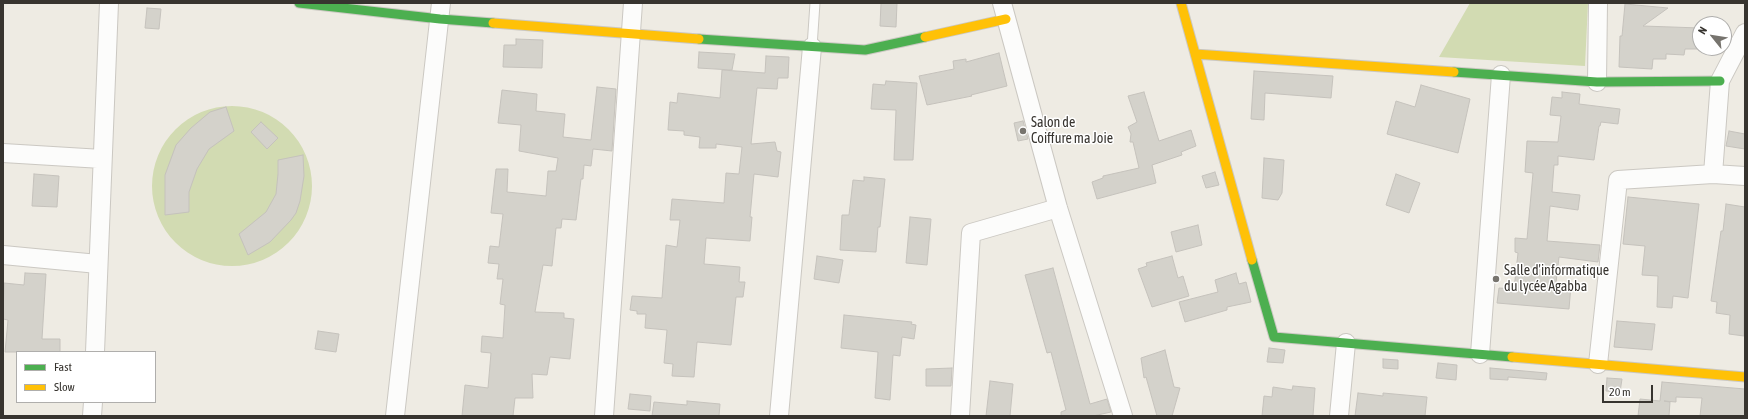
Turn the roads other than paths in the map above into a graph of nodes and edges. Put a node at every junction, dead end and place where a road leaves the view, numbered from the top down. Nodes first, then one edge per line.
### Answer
1 (109, 3) edge
2 (299, 3) edge
3 (633, 3) edge
4 (815, 3) edge
5 (1181, 3) edge
6 (1598, 3) edge
7 (440, 11) edge
8 (1004, 11) edge
9 (1745, 33) edge
10 (630, 34) junction
11 (812, 47) junction
12 (1195, 54) junction
13 (1501, 75) junction
14 (1720, 81) junction
15 (1597, 82) junction
16 (3, 153) edge
17 (102, 159) junction
18 (1714, 174) junction
19 (1745, 176) edge
20 (1058, 208) junction
21 (3, 255) edge
22 (98, 264) junction
23 (1346, 343) junction
24 (95, 351) edge
25 (1480, 354) junction
26 (1598, 364) junction
27 (1745, 377) edge
28 (93, 403) edge
29 (92, 416) edge
30 (395, 416) edge
31 (604, 416) edge
32 (780, 416) edge
33 (960, 416) edge
34 (1124, 416) edge
35 (1339, 416) edge

1 - 17 street
2 - 7 street
3 - 10 street
4 - 11 lane
5 - 12 street
6 - 15 street
7 - 10 street
7 - 30 street
8 - 11 street
8 - 20 street
9 - 14 street
10 - 11 street
10 - 31 street
11 - 32 street
12 - 13 street
12 - 23 street
13 - 15 street
13 - 25 street
14 - 15 street
14 - 18 street
16 - 17 street
17 - 22 street
18 - 19 street
18 - 26 street
20 - 33 street
20 - 34 street
21 - 22 street
22 - 24 street
23 - 25 street
23 - 35 street
25 - 26 street
26 - 27 street
28 - 29 street

